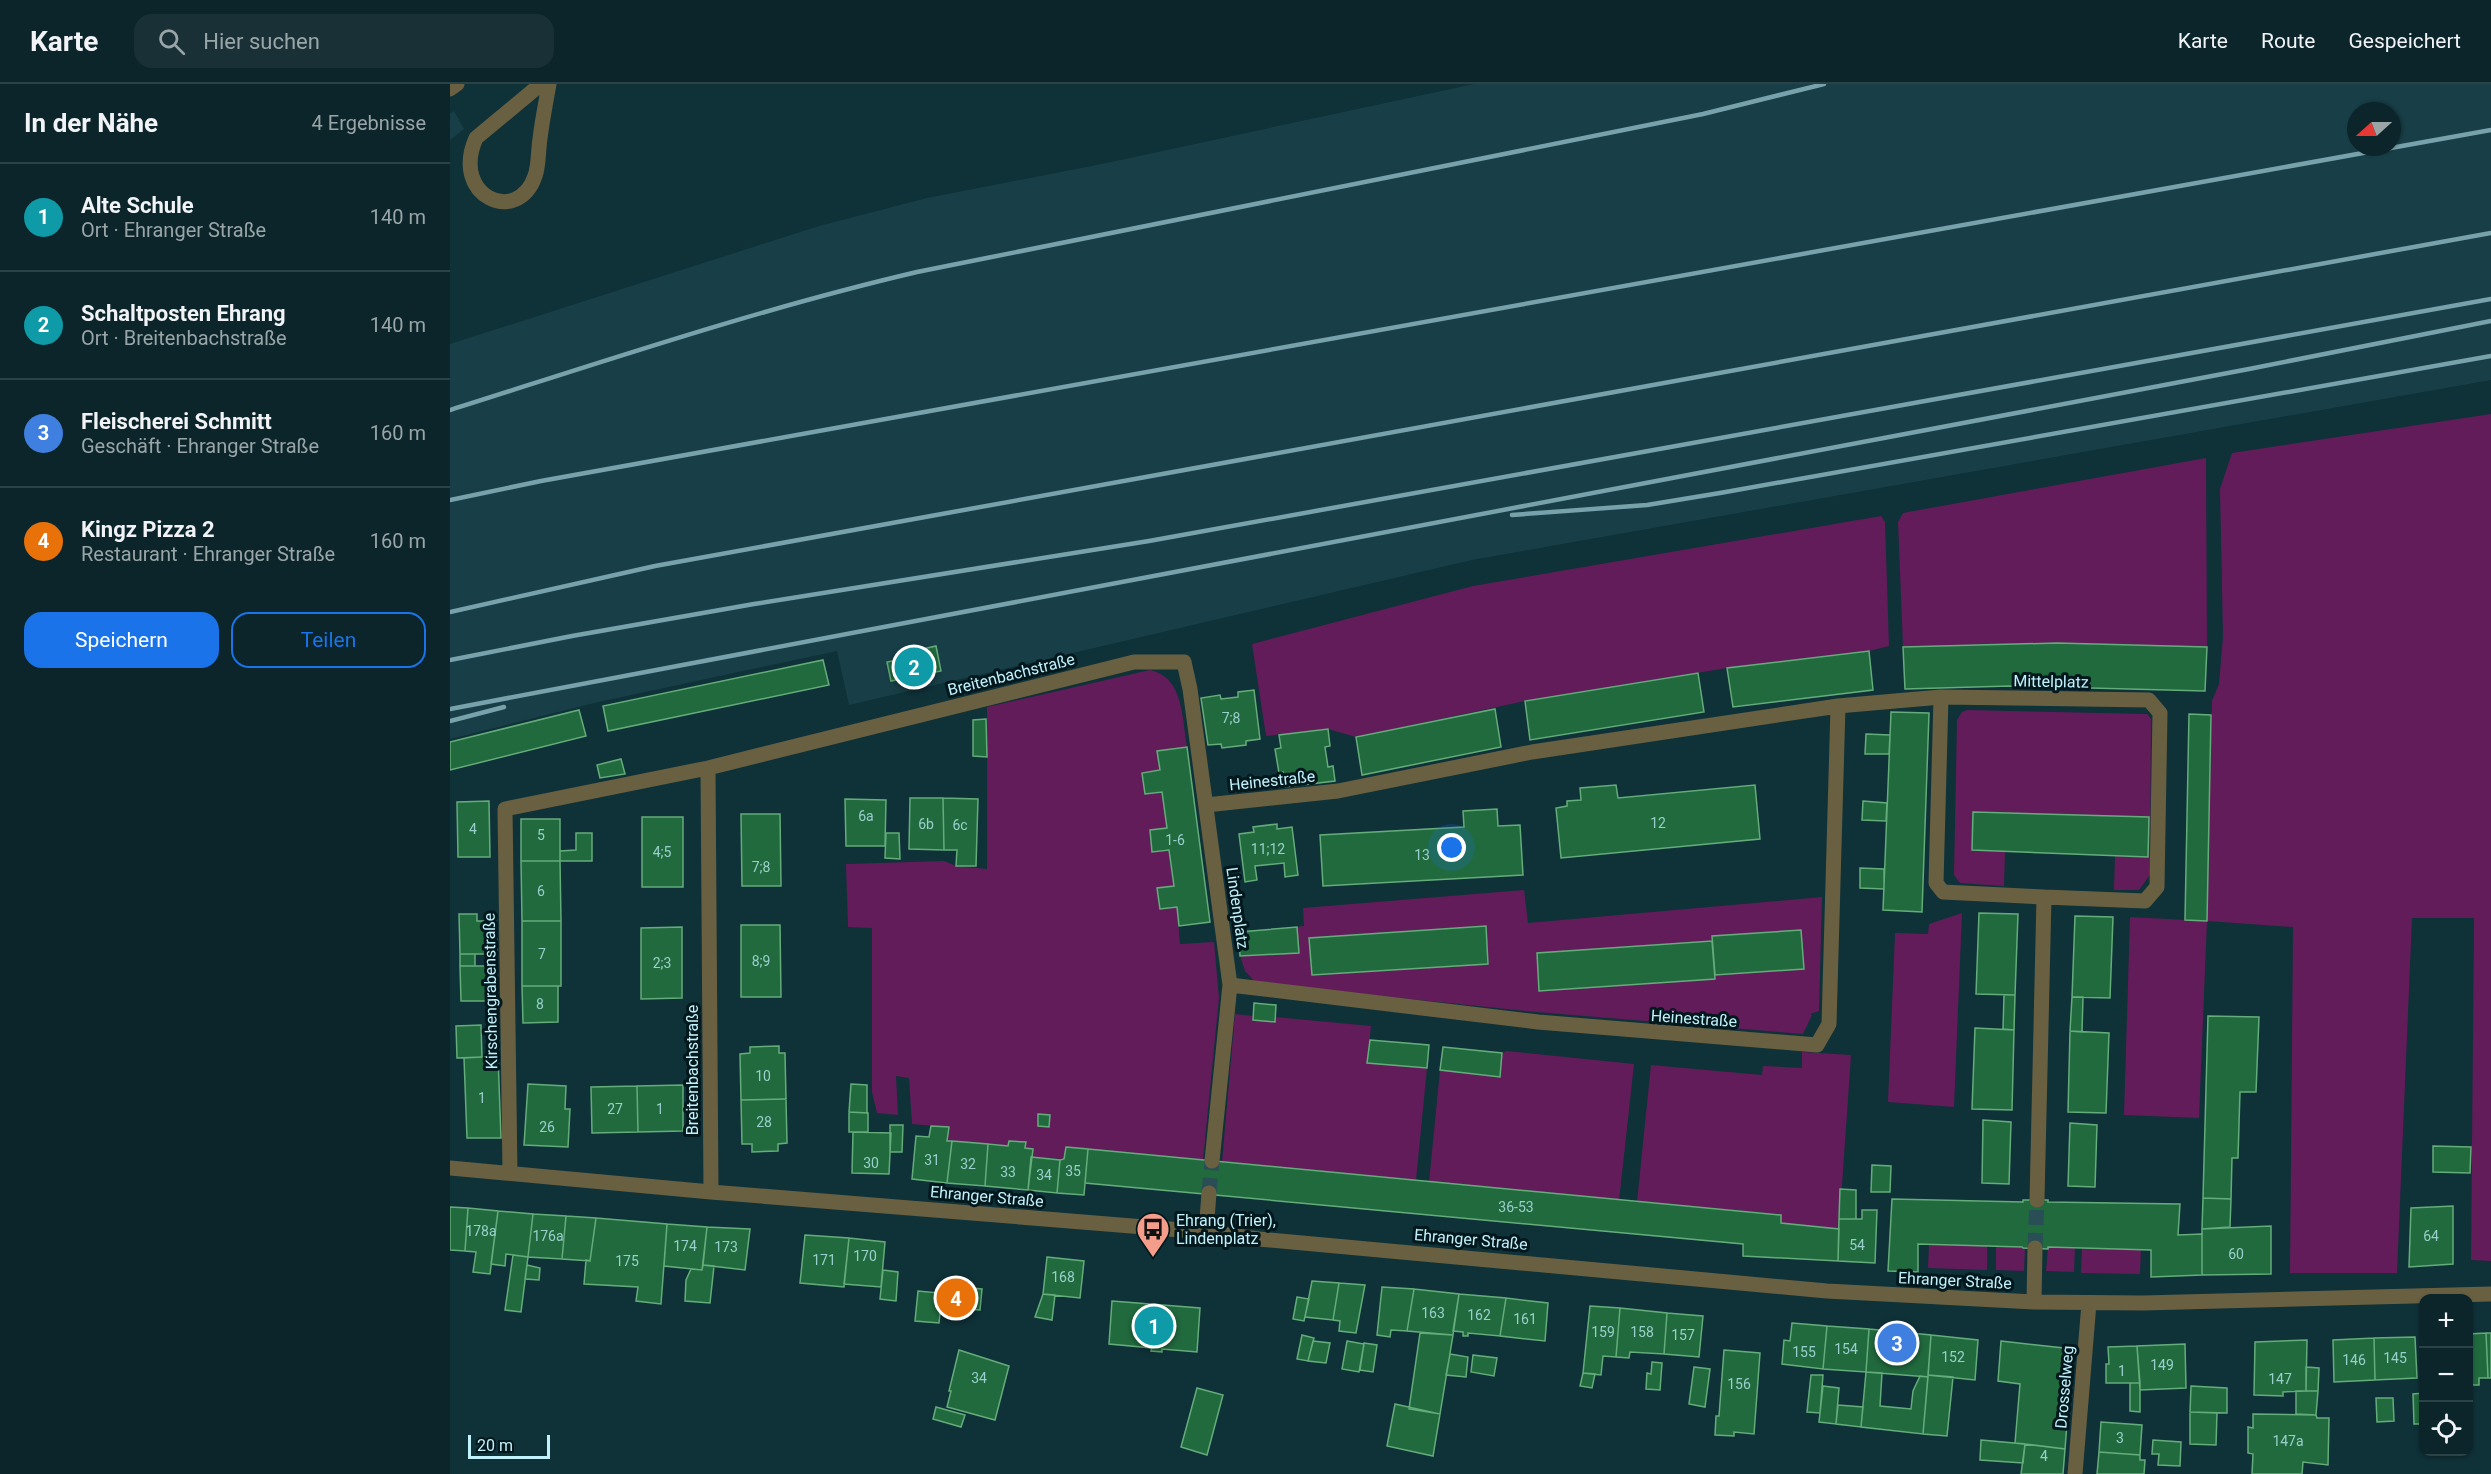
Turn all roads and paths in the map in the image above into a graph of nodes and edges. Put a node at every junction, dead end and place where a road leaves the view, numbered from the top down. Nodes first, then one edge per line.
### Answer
1 (457, 84) edge
2 (541, 84) edge
3 (549, 84) edge
4 (450, 89) edge
5 (1184, 662) joint
6 (1941, 697) junction
7 (1838, 706) junction
8 (708, 768) junction
9 (1206, 805) junction
10 (505, 809) joint
11 (2044, 897) junction
12 (1230, 985) junction
13 (1212, 1161) tunnel mouth
14 (450, 1168) edge
15 (510, 1173) junction
16 (711, 1192) junction
17 (1209, 1193) tunnel mouth
18 (2037, 1200) tunnel mouth
19 (1206, 1232) junction
20 (2035, 1248) tunnel mouth
21 (2491, 1294) edge
22 (2034, 1302) junction
23 (2089, 1303) junction
24 (2075, 1474) edge

1 - 4 street
2 - 3 street
5 - 8 street, Breitenbachstraße
5 - 9 street, Lindenplatz
6 - 7 street, Heinestraße
6 - 11 street, Mittelplatz
6 - 11 street, Mittelplatz
7 - 9 street, Heinestraße
7 - 12 street, Heinestraße
8 - 10 street, Breitenbachstraße
8 - 16 street, Breitenbachstraße
9 - 12 street, Lindenplatz
10 - 15 street, Kirschengrabenstraße
11 - 18 street
12 - 13 street, Lindenplatz
14 - 15 street, Ehranger Straße
15 - 16 street, Ehranger Straße
16 - 19 street, Ehranger Straße
17 - 19 street
19 - 22 street, Ehranger Straße
20 - 22 street
21 - 23 street, Ehranger Straße
22 - 23 street, Ehranger Straße
23 - 24 street, Drosselweg

